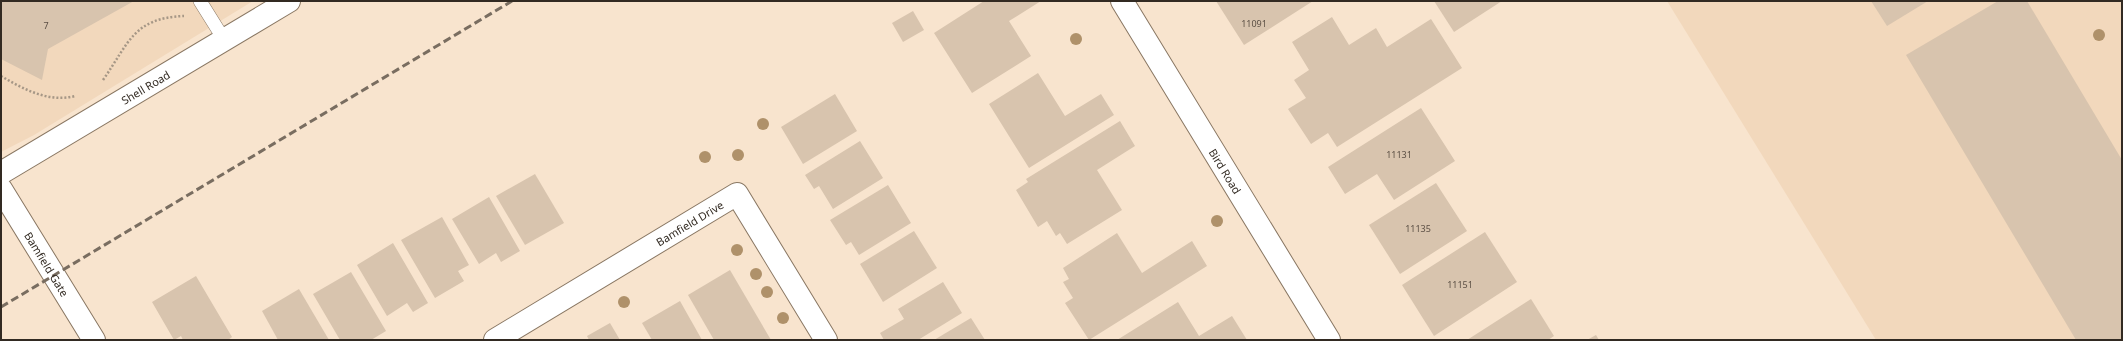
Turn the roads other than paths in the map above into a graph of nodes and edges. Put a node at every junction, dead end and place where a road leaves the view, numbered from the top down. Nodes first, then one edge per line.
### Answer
1 (289, 1) edge
2 (1122, 1) edge
3 (203, 4) edge
4 (225, 41) junction
5 (1, 173) edge
6 (1, 188) edge
7 (94, 340) edge
8 (495, 340) edge
9 (826, 340) edge
10 (1329, 340) edge

1 - 4 street, Shell Road
2 - 10 street, Bird Road
3 - 4 lane
4 - 5 street, Shell Road
6 - 7 street, Bamfield Gate
8 - 9 street, Bamfield Drive

